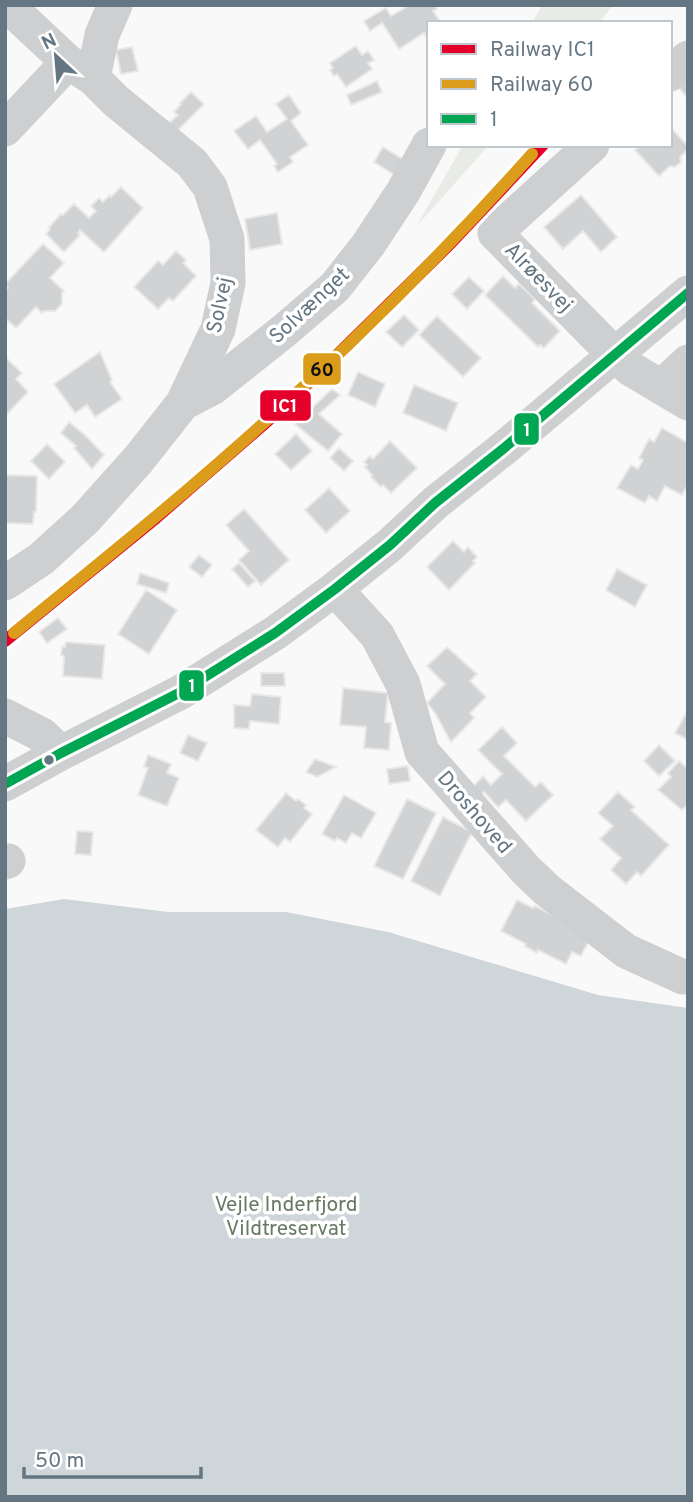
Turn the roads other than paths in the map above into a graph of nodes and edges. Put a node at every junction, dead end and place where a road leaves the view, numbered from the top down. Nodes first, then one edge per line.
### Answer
1 (7, 5) edge
2 (115, 5) edge
3 (688, 58) edge
4 (81, 70) junction
5 (672, 72) edge
6 (5, 128) edge
7 (428, 147) edge
8 (590, 147) edge
9 (688, 293) edge
10 (615, 355) junction
11 (688, 362) edge
12 (674, 395) edge
13 (183, 403) junction
14 (5, 583) edge
15 (335, 589) junction
16 (5, 716) edge
17 (61, 752) junction
18 (5, 784) edge
19 (683, 977) dead end

1 - 4 street, Solvej
2 - 4 street
3 - 5 street
4 - 6 street
4 - 13 street, Solvej
7 - 13 street, Solvænget
8 - 10 street, Alrøesvej
9 - 10 street
10 - 12 street
10 - 15 street
11 - 12 street
13 - 14 street, Solvej
15 - 17 street
15 - 19 street, Droshoved
16 - 17 street
17 - 18 street

